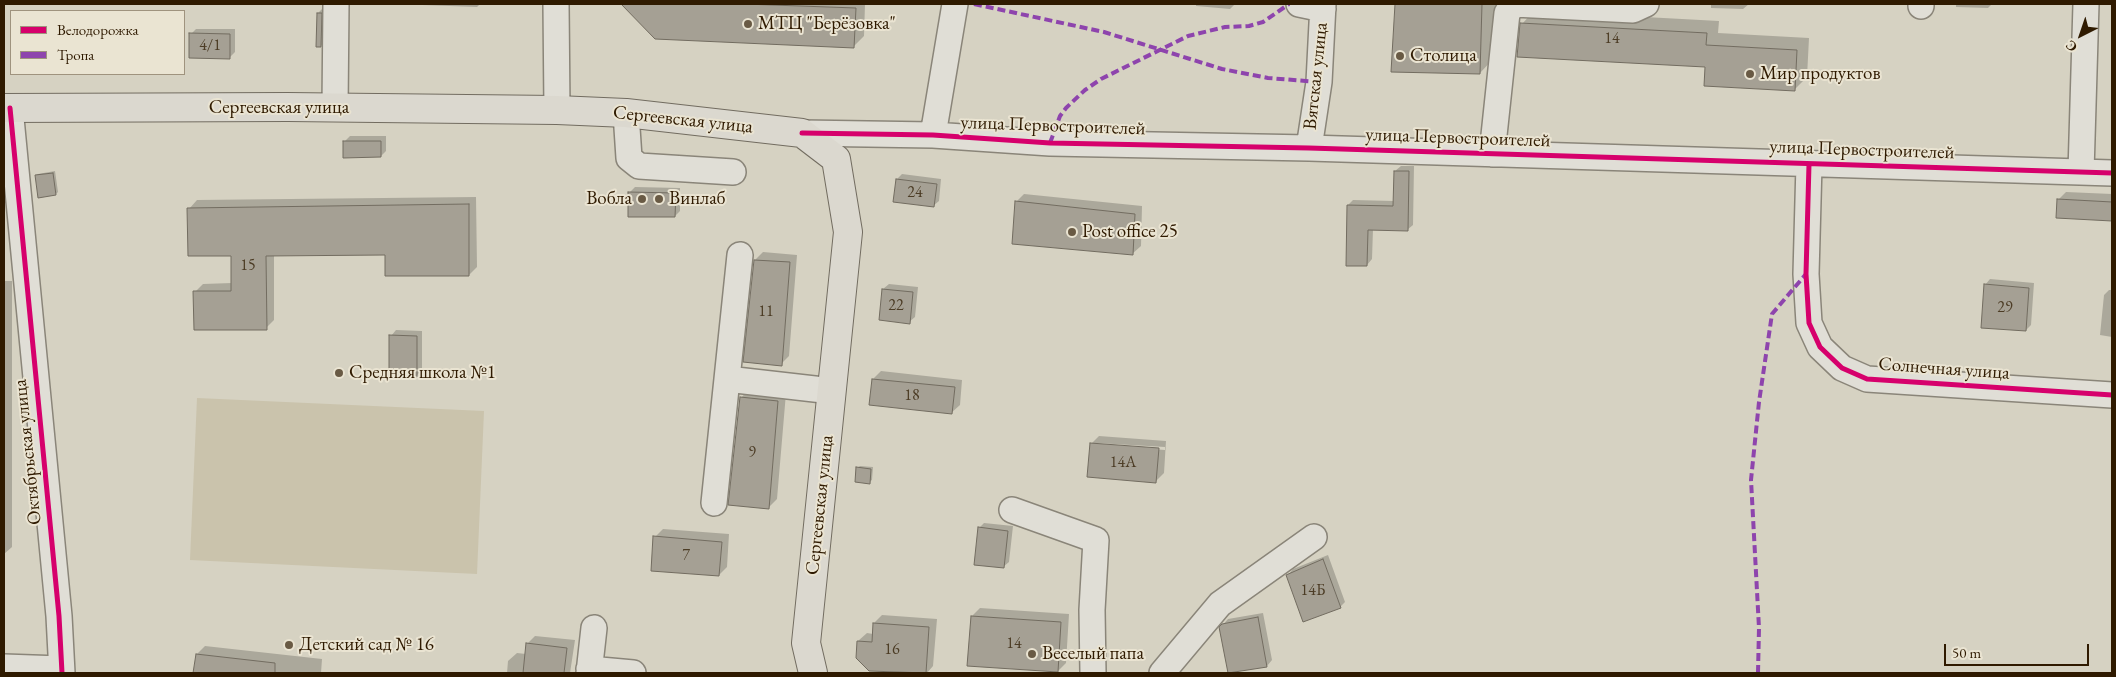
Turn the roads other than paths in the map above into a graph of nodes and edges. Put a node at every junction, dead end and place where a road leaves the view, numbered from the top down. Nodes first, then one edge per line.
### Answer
1 (336, 4) edge
2 (556, 4) edge
3 (955, 4) edge
4 (1299, 4) edge
5 (1646, 4) edge
6 (2086, 4) edge
7 (1323, 6) edge
8 (7, 108) edge
9 (335, 108) junction
10 (557, 110) junction
11 (626, 113) junction
12 (802, 133) junction
13 (933, 135) junction
14 (1308, 148) junction
15 (1492, 154) junction
16 (1808, 164) junction
17 (733, 172) dead end
18 (2081, 172) junction
19 (2112, 174) edge
20 (740, 255) dead end
21 (15, 273) edge
22 (727, 379) junction
23 (832, 391) junction
24 (2112, 395) edge
25 (714, 503) dead end
26 (1012, 510) dead end
27 (1314, 537) dead end
28 (594, 628) dead end
29 (4, 667) edge
30 (61, 671) edge
31 (589, 671) edge
32 (633, 673) edge
33 (813, 673) edge
34 (1093, 673) edge
35 (1162, 673) edge

1 - 9 street
2 - 10 street
3 - 13 street
4 - 7 street
5 - 15 street
6 - 18 street
7 - 14 street, Вятская улица
8 - 9 main road, Сергеевская улица
8 - 21 street, Октябрьская улица
9 - 10 main road, Сергеевская улица
10 - 11 main road, Сергеевская улица
11 - 12 main road, Сергеевская улица
11 - 17 street
12 - 13 street, улица Первостроителей
12 - 23 main road, Сергеевская улица
13 - 14 street, улица Первостроителей
14 - 15 street, улица Первостроителей
15 - 16 street, улица Первостроителей
16 - 18 street, улица Первостроителей
16 - 24 street, Солнечная улица
18 - 19 street, улица Первостроителей
20 - 22 street
21 - 30 street, Октябрьская улица
22 - 23 street
22 - 25 street
23 - 33 main road, Сергеевская улица
26 - 34 street
27 - 35 street
28 - 31 street
29 - 30 street
31 - 32 street

